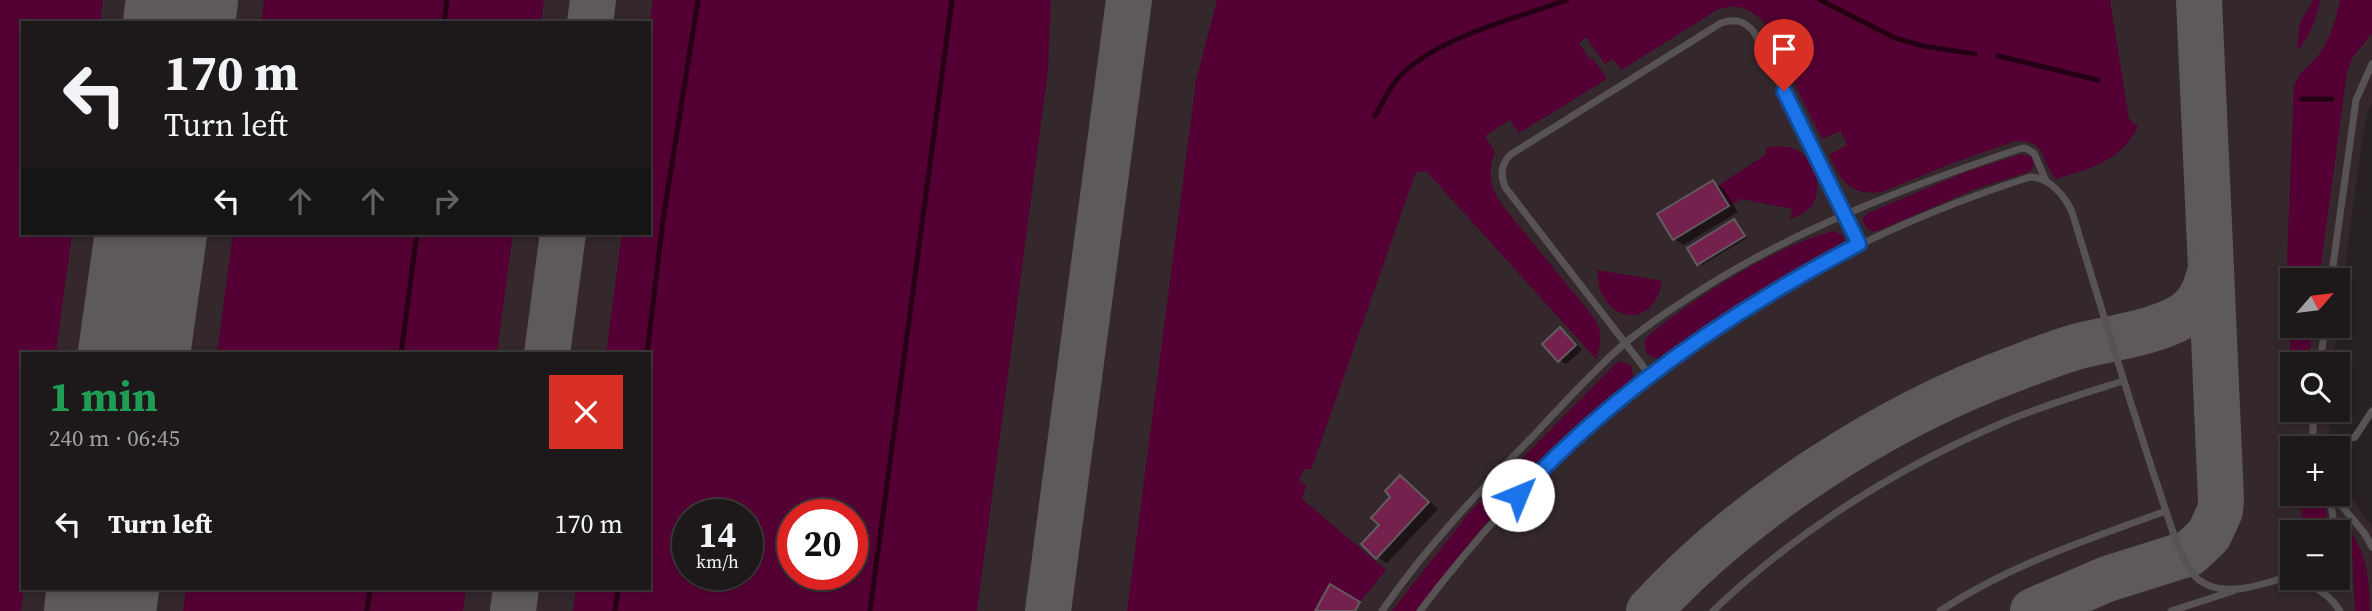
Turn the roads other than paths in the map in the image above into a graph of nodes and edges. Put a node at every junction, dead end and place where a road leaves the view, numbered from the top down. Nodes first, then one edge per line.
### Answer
1 (2372, 64) edge
2 (2038, 161) junction
3 (2030, 177) junction
4 (2048, 184) junction
5 (1845, 216) junction
6 (1859, 244) junction
7 (2333, 268) edge
8 (1626, 343) junction
9 (1650, 374) junction
10 (2123, 381) junction
11 (2372, 411) edge
12 (2350, 438) edge
13 (2340, 506) edge
14 (2166, 512) junction
15 (2372, 547) edge
16 (2280, 579) edge
17 (2241, 589) junction
18 (2320, 590) edge
19 (1382, 611) edge
20 (1420, 611) edge
21 (1713, 611) edge
22 (1940, 611) edge
23 (2171, 611) edge
24 (2340, 611) edge

1 - 7 lane
2 - 3 lane
2 - 4 lane
2 - 5 lane
3 - 4 lane
3 - 6 lane
4 - 10 lane
5 - 6 lane
5 - 8 lane
5 - 8 lane
6 - 9 lane
8 - 9 lane
8 - 19 lane
9 - 20 lane
10 - 14 lane
10 - 21 lane
11 - 12 lane
13 - 15 lane
14 - 17 lane
14 - 22 lane
16 - 17 lane
17 - 23 lane
18 - 24 lane

